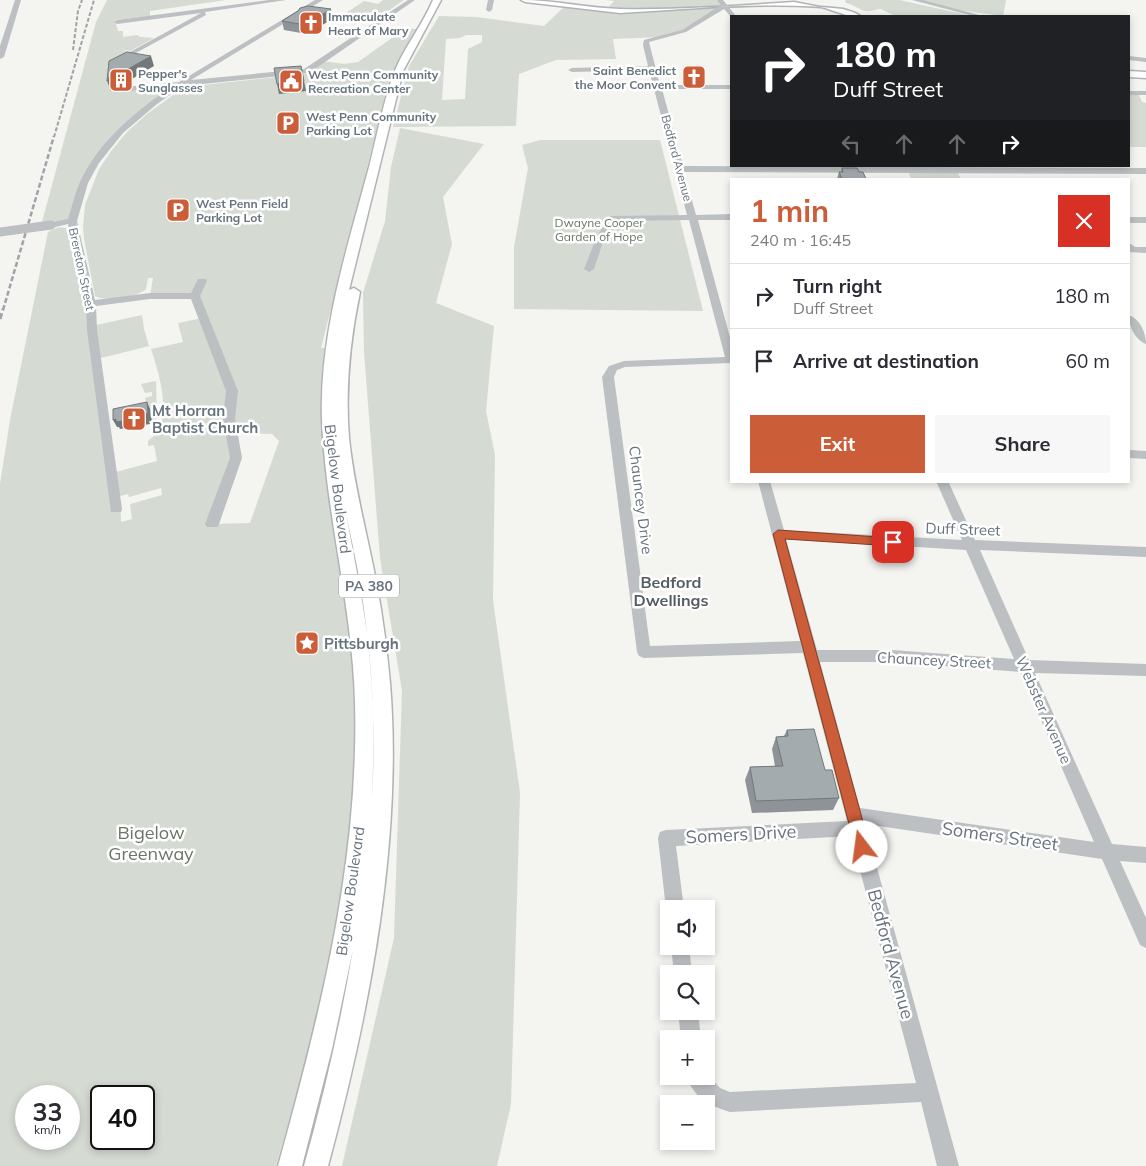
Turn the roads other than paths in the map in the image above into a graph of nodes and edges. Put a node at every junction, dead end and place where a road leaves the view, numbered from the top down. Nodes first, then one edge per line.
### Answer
1 (18, 0) edge
2 (283, 0) edge
3 (320, 0) edge
4 (412, 0) edge
5 (436, 0) edge
6 (445, 0) edge
7 (492, 0) edge
8 (525, 0) edge
9 (794, 0) edge
10 (915, 0) edge
11 (722, 2) edge
12 (312, 5) junction
13 (211, 10) junction
14 (489, 10) dead end
15 (299, 13) junction
16 (732, 15) edge
17 (853, 15) edge
18 (976, 15) edge
19 (117, 22) dead end
20 (150, 51) dead end
21 (0, 57) edge
22 (1130, 58) edge
23 (1146, 60) edge
24 (653, 68) junction
25 (306, 71) joint
26 (1130, 74) edge
27 (1146, 75) edge
28 (573, 81) dead end
29 (179, 85) junction
30 (659, 86) junction
31 (730, 87) edge
32 (117, 90) dead end
33 (1130, 93) edge
34 (1146, 93) edge
35 (800, 168) edge
36 (1013, 168) edge
37 (681, 170) junction
38 (1146, 171) edge
39 (693, 217) junction
40 (730, 217) edge
41 (1130, 220) edge
42 (1146, 220) edge
43 (72, 222) junction
44 (0, 232) edge
45 (1130, 248) edge
46 (1146, 250) edge
47 (589, 269) dead end
48 (202, 281) dead end
49 (195, 296) junction
50 (91, 304) junction
51 (1131, 323) edge
52 (1146, 325) edge
53 (1146, 341) edge
54 (730, 356) edge
55 (730, 360) edge
56 (1130, 454) edge
57 (1146, 455) edge
58 (765, 483) edge
59 (943, 483) edge
60 (116, 509) dead end
61 (212, 524) dead end
62 (778, 534) junction
63 (970, 545) junction
64 (1146, 552) edge
65 (810, 652) junction
66 (1024, 666) junction
67 (1146, 670) edge
68 (856, 822) junction
69 (1108, 852) junction
70 (1146, 855) edge
71 (674, 900) edge
72 (1146, 939) edge
73 (704, 1085) edge
74 (928, 1092) junction
75 (290, 1166) edge
76 (316, 1166) edge
77 (948, 1166) edge

1 - 21 street
2 - 13 street
3 - 12 street, Brereton Street
4 - 25 street
5 - 75 main road, Bigelow Boulevard / PA 380
6 - 76 main road, Bigelow Boulevard / PA 380
7 - 14 street
8 - 11 main road
9 - 11 main road
9 - 17 main road
10 - 18 street
11 - 16 street
11 - 24 street, Bedford Avenue
12 - 15 street, Brereton Street
12 - 15 street
13 - 19 street
13 - 20 street
15 - 29 street, Brereton Street
22 - 23 street
24 - 28 street
24 - 30 street, Bedford Avenue
25 - 29 street
26 - 27 main road
29 - 32 street
29 - 43 street, Brereton Street
30 - 31 street
30 - 37 street, Bedford Avenue
33 - 34 street
35 - 36 street
35 - 37 street
36 - 38 street
37 - 39 street, Bedford Avenue
39 - 40 street
39 - 47 street
39 - 54 street, Bedford Avenue
41 - 42 street
43 - 44 street, bridge
43 - 50 street, Brereton Street
45 - 46 street
48 - 49 street
49 - 50 street
49 - 61 street
50 - 60 street, Brereton Street
51 - 52 street
51 - 53 street
55 - 65 street, Chauncey Drive
56 - 57 street
58 - 62 street, Bedford Avenue
59 - 63 street, Webster Avenue
62 - 63 street, Duff Street
62 - 65 street, Bedford Avenue
63 - 64 street, Duff Street
63 - 66 street, Webster Avenue
65 - 66 street, Chauncey Street
65 - 68 street, Bedford Avenue
66 - 67 street, Chauncey Street
66 - 69 street, Webster Avenue
68 - 69 street, Somers Street
68 - 71 street, Somers Drive
68 - 74 street, Bedford Avenue
69 - 70 street, Somers Street
69 - 72 street, Webster Avenue
73 - 74 street
74 - 77 street, Bedford Avenue

